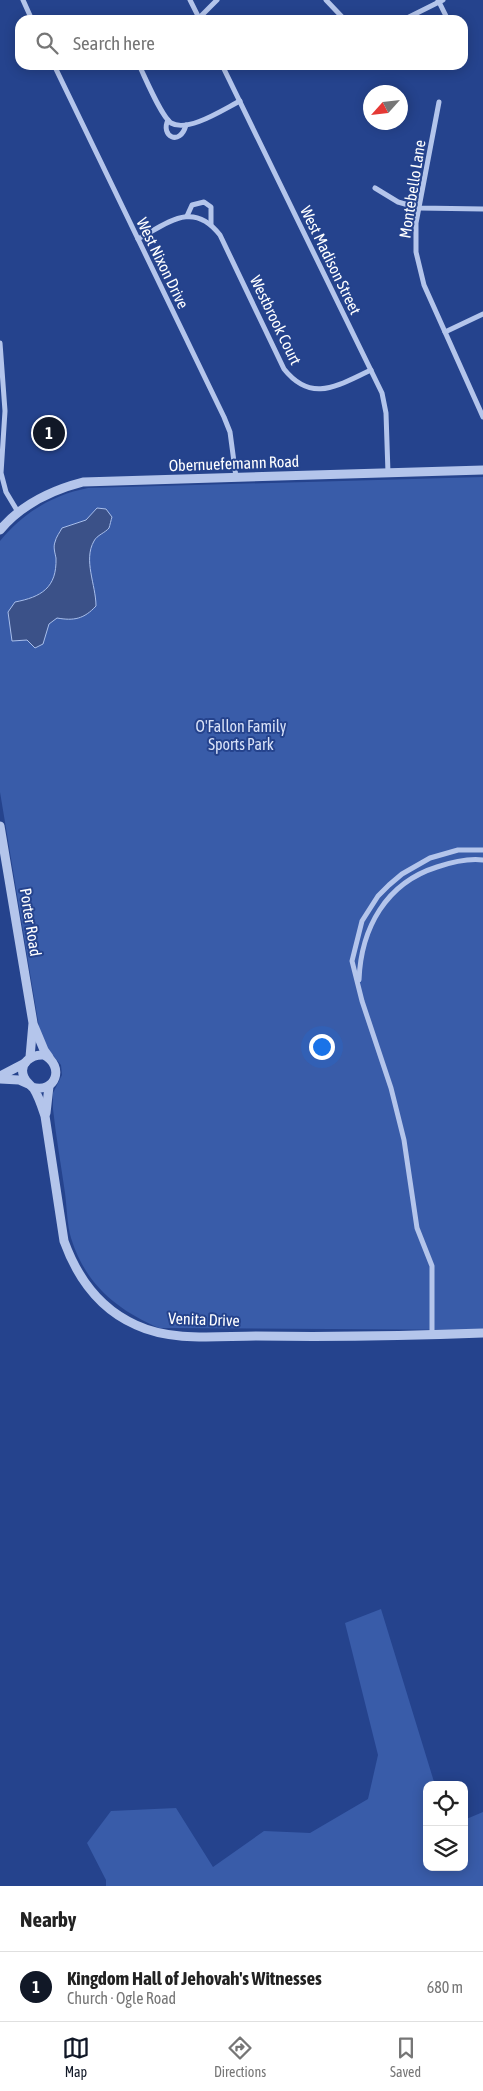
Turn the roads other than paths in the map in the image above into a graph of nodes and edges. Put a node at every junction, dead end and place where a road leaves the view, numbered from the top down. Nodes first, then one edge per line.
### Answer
1 (22, 0) edge
2 (190, 0) edge
3 (217, 0) edge
4 (326, 0) edge
5 (440, 1) edge
6 (30, 15) edge
7 (198, 15) edge
8 (204, 15) edge
9 (340, 15) edge
10 (412, 15) edge
11 (446, 15) edge
12 (56, 70) edge
13 (142, 70) edge
14 (224, 70) edge
15 (240, 101) junction
16 (440, 102) dead end
17 (168, 120) junction
18 (186, 125) junction
19 (375, 188) dead end
20 (419, 208) junction
21 (483, 209) edge
22 (187, 216) junction
23 (210, 224) junction
24 (138, 239) junction
25 (483, 314) edge
26 (446, 332) junction
27 (0, 343) edge
28 (371, 370) junction
29 (483, 417) edge
30 (483, 470) edge
31 (388, 473) junction
32 (236, 477) junction
33 (18, 512) junction
34 (0, 530) edge
35 (0, 826) edge
36 (483, 850) edge
37 (483, 860) edge
38 (359, 983) junction
39 (33, 1024) junction
40 (50, 1058) junction
41 (27, 1060) junction
42 (0, 1077) edge
43 (30, 1086) junction
44 (49, 1086) junction
45 (45, 1116) junction
46 (483, 1333) edge
47 (432, 1335) junction

1 - 6 street
2 - 7 street
3 - 8 street
4 - 9 street
5 - 10 street
5 - 11 street
12 - 24 street, West Nixon Drive
13 - 17 street
14 - 15 street, West Madison Street
15 - 18 street
15 - 28 street, West Madison Street
16 - 20 street, Montebello Lane
17 - 18 street
17 - 18 street
19 - 20 street
20 - 21 street
20 - 26 street, Montebello Lane
22 - 23 street
22 - 23 street, Westbrook Court
22 - 24 street, Westbrook Court
23 - 28 street, Westbrook Court
24 - 32 street, West Nixon Drive
25 - 26 street
26 - 29 street, Montebello Lane
27 - 33 street
28 - 31 street, West Madison Street
30 - 31 street, Obernuefemann Road
31 - 32 street, Obernuefemann Road
32 - 33 street, Obernuefemann Road
33 - 34 street, Obernuefemann Road
35 - 39 street, Porter Road
36 - 38 street
37 - 38 street
38 - 47 street
39 - 40 street, Porter Road
39 - 41 street, Porter Road
40 - 41 street
40 - 44 street
41 - 42 street
41 - 43 street
42 - 43 street
43 - 44 street
43 - 45 street, Venita Drive
44 - 45 street, Venita Drive
45 - 47 street, Venita Drive
46 - 47 street, Venita Drive

